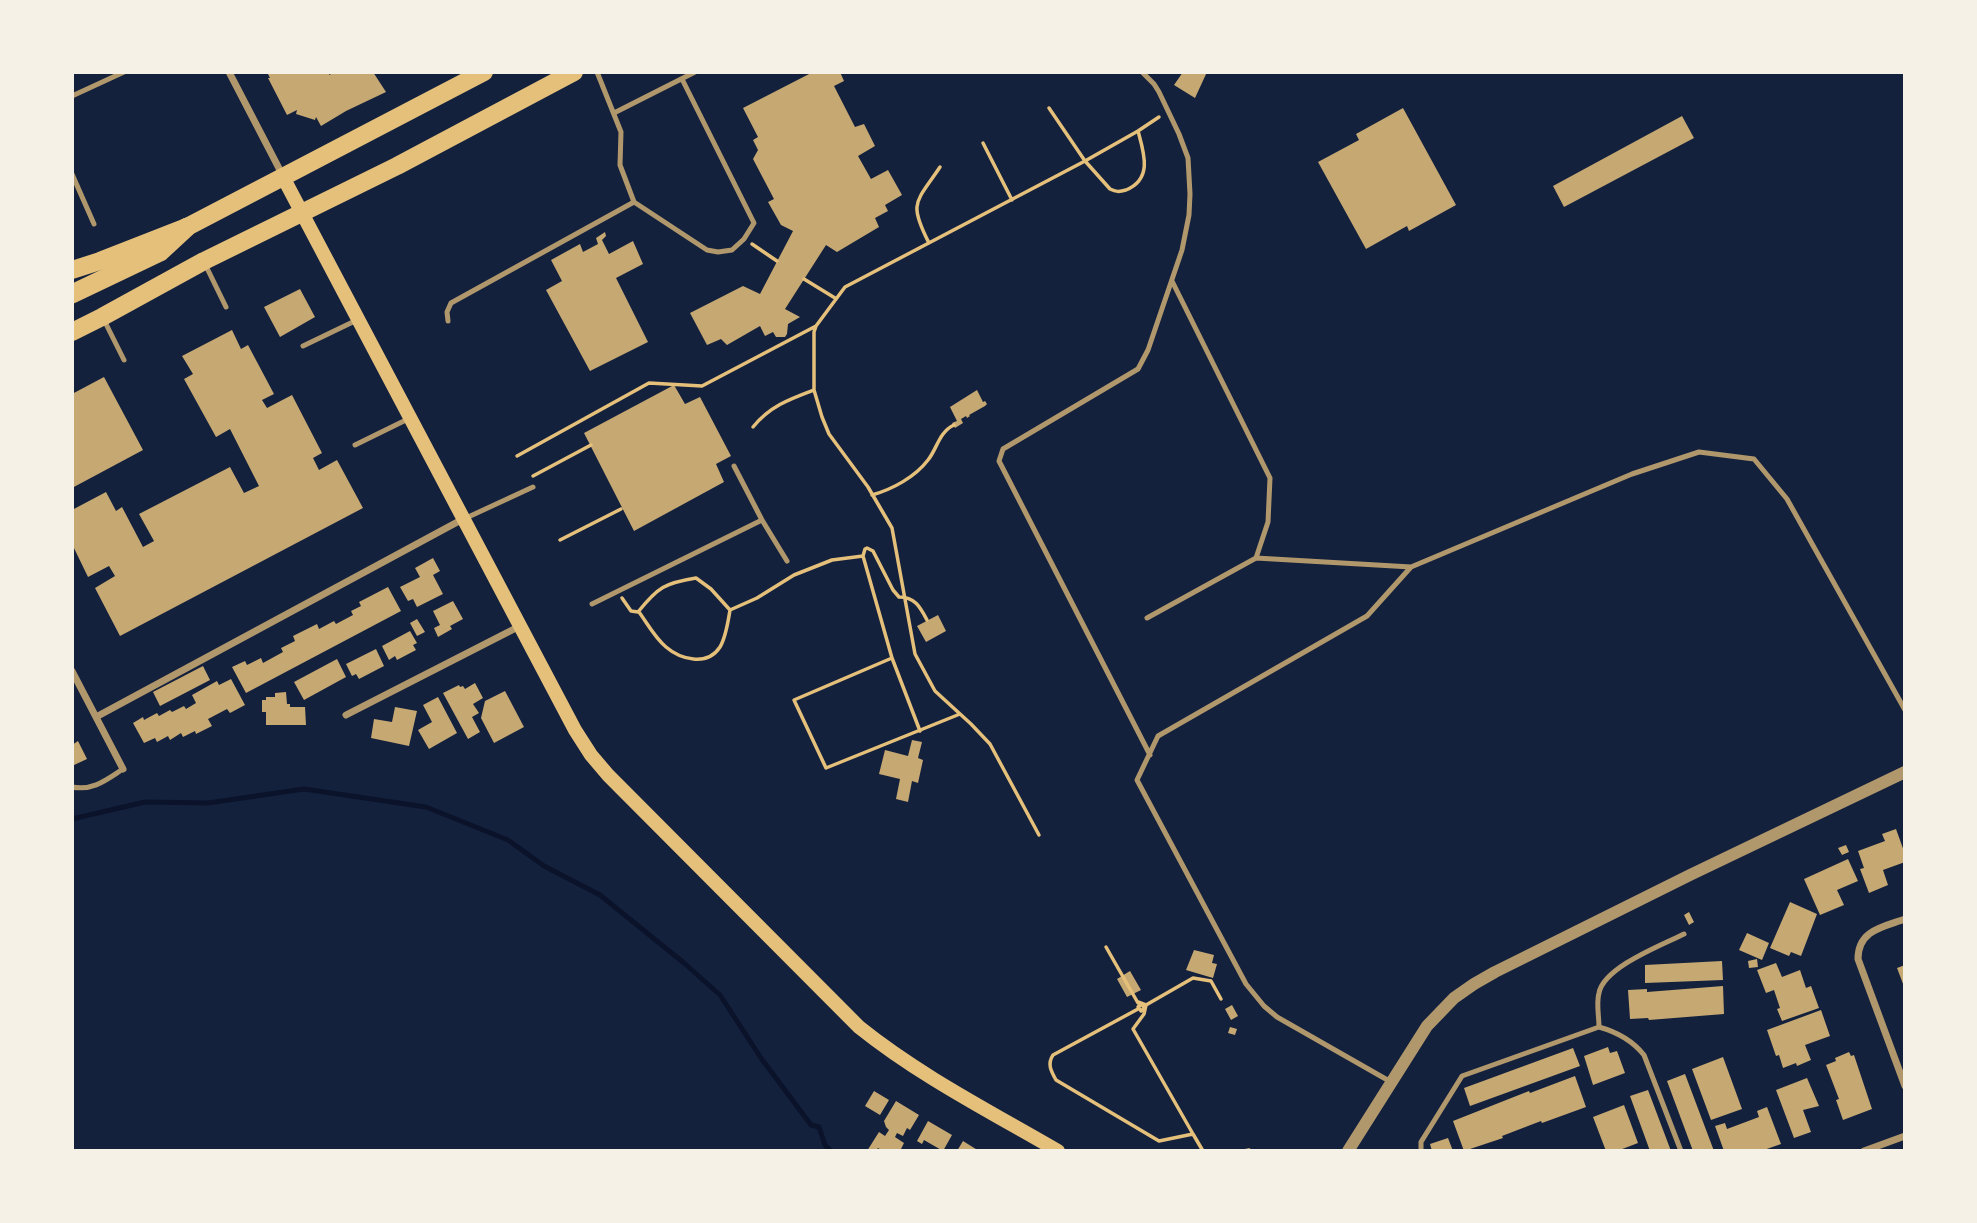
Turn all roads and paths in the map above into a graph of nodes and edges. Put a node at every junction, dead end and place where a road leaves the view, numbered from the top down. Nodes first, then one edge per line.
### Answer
1 (124, 72) edge
2 (229, 72) edge
3 (484, 72) edge
4 (574, 72) edge
5 (597, 72) edge
6 (695, 72) edge
7 (1142, 72) edge
8 (682, 79) junction
9 (72, 96) edge
10 (1049, 108) dead end
11 (1168, 110) junction
12 (614, 113) junction
13 (1138, 131) junction
14 (983, 143) dead end
15 (1085, 161) junction
16 (940, 167) dead end
17 (72, 174) edge
18 (283, 177) junction
19 (1012, 200) junction
20 (634, 202) junction
21 (303, 214) junction
22 (94, 224) dead end
23 (187, 228) junction
24 (744, 239) junction
25 (929, 243) junction
26 (204, 261) junction
27 (777, 261) dead end
28 (72, 270) edge
29 (804, 279) dead end
30 (1172, 281) junction
31 (72, 294) edge
32 (836, 298) junction
33 (226, 307) dead end
34 (102, 317) junction
35 (358, 320) junction
36 (448, 321) dead end
37 (816, 326) junction
38 (72, 332) edge
39 (303, 346) dead end
40 (124, 359) dead end
41 (814, 390) junction
42 (411, 418) junction
43 (954, 425) dead end
44 (753, 427) dead end
45 (355, 445) dead end
46 (591, 445) dead end
47 (517, 456) dead end
48 (734, 466) dead end
49 (528, 478) dead end
50 (533, 487) dead end
51 (872, 495) junction
52 (621, 509) dead end
53 (464, 519) junction
54 (762, 520) junction
55 (560, 540) dead end
56 (863, 556) junction
57 (1256, 558) junction
58 (787, 561) dead end
59 (1411, 567) junction
60 (618, 592) junction
61 (905, 597) junction
62 (593, 604) dead end
63 (730, 610) junction
64 (638, 612) junction
65 (1147, 618) dead end
66 (927, 620) dead end
67 (520, 625) junction
68 (892, 658) junction
69 (72, 671) edge
70 (1905, 710) edge
71 (960, 714) junction
72 (346, 715) dead end
73 (96, 717) junction
74 (920, 731) junction
75 (1150, 755) junction
76 (123, 769) joint
77 (1905, 772) edge
78 (72, 787) edge
79 (1039, 835) dead end
80 (1905, 919) edge
81 (1684, 934) dead end
82 (1106, 947) dead end
83 (1221, 999) dead end
84 (1141, 1008) junction
85 (1599, 1027) junction
86 (1391, 1082) junction
87 (1905, 1086) edge
88 (1193, 1134) junction
89 (1905, 1136) edge
90 (1058, 1151) edge
91 (1202, 1151) edge
92 (1349, 1151) edge
93 (1421, 1151) edge
94 (1681, 1151) edge
95 (1864, 1151) edge

1 - 9 lane
2 - 18 street
3 - 18 main road
4 - 21 main road
5 - 12 lane
6 - 8 lane
7 - 11 lane
8 - 12 lane
8 - 24 lane
10 - 15 path
11 - 13 path
11 - 30 lane
12 - 20 lane
13 - 15 path
13 - 15 path
14 - 19 path
15 - 19 path
16 - 25 path
17 - 22 lane
18 - 21 main road
18 - 23 main road
19 - 25 path
20 - 24 lane
20 - 36 lane
21 - 26 main road
21 - 35 main road
23 - 28 main road
23 - 31 highway
24 - 27 path
25 - 32 path
26 - 33 lane
26 - 34 main road
29 - 32 path
30 - 57 lane
30 - 75 lane
32 - 37 path
34 - 38 main road
34 - 40 lane
35 - 39 lane
35 - 42 main road
37 - 41 path
37 - 47 path
41 - 44 path
41 - 51 path
42 - 45 lane
42 - 53 main road
43 - 51 path
46 - 49 path
48 - 54 lane
50 - 53 lane
51 - 61 path
52 - 55 path
53 - 67 main road
53 - 73 street
54 - 58 lane
54 - 60 lane
56 - 61 path
56 - 63 path
56 - 68 path
57 - 59 lane
57 - 65 lane
59 - 70 lane
59 - 75 lane
60 - 62 lane
60 - 64 path
61 - 66 path
61 - 71 path
63 - 64 path
63 - 64 path
67 - 72 street
67 - 90 main road
68 - 74 path
68 - 74 path
69 - 73 street
71 - 74 path
71 - 79 path
73 - 76 street
75 - 86 lane
76 - 78 lane
77 - 86 street
80 - 87 street
81 - 85 lane
82 - 84 path
83 - 84 path
84 - 88 path
84 - 88 path
85 - 93 lane
85 - 94 lane
86 - 92 street
88 - 91 path
89 - 95 street

